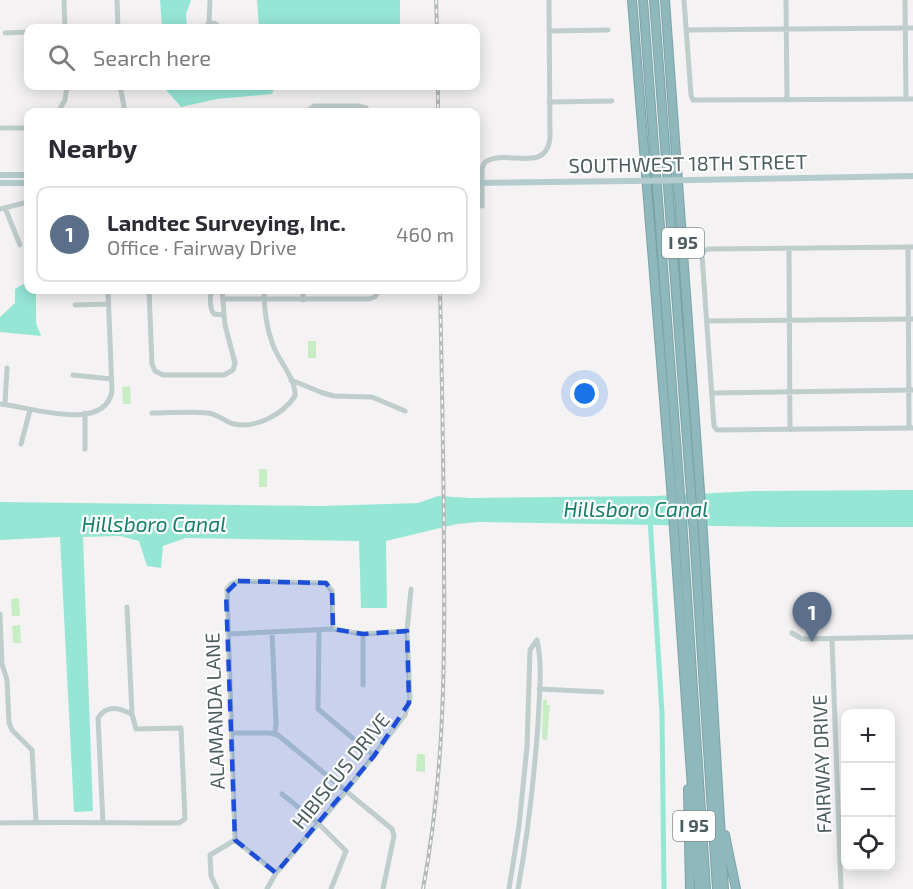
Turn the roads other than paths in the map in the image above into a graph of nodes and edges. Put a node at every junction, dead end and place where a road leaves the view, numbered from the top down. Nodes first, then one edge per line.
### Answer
1 (64, 0) edge
2 (117, 0) edge
3 (210, 0) edge
4 (549, 0) edge
5 (632, 0) edge
6 (643, 0) edge
7 (654, 0) edge
8 (665, 0) edge
9 (684, 0) edge
10 (786, 0) edge
11 (905, 0) edge
12 (65, 24) edge
13 (118, 24) edge
14 (207, 24) edge
15 (906, 28) junction
16 (913, 28) edge
17 (787, 29) junction
18 (608, 30) dead end
19 (686, 30) junction
20 (549, 31) junction
21 (24, 32) edge
22 (5, 33) dead end
23 (66, 90) edge
24 (121, 90) edge
25 (910, 99) edge
26 (787, 100) junction
27 (549, 102) junction
28 (612, 102) dead end
29 (346, 106) joint
30 (60, 108) edge
31 (124, 108) edge
32 (311, 108) edge
33 (364, 108) edge
34 (0, 128) edge
35 (24, 128) edge
36 (0, 175) edge
37 (24, 175) edge
38 (480, 175) edge
39 (913, 175) edge
40 (480, 182) edge
41 (0, 183) edge
42 (24, 183) edge
43 (480, 194) edge
44 (24, 203) edge
45 (482, 206) dead end
46 (2, 209) edge
47 (20, 245) dead end
48 (910, 247) edge
49 (789, 248) junction
50 (108, 294) edge
51 (149, 294) edge
52 (211, 294) edge
53 (222, 294) edge
54 (264, 294) edge
55 (303, 294) edge
56 (377, 294) edge
57 (223, 299) junction
58 (264, 299) junction
59 (303, 300) junction
60 (109, 304) junction
61 (75, 305) dead end
62 (224, 315) junction
63 (911, 319) edge
64 (789, 320) junction
65 (707, 321) junction
66 (7, 368) dead end
67 (73, 375) dead end
68 (111, 379) junction
69 (291, 380) junction
70 (911, 390) edge
71 (790, 392) junction
72 (712, 393) junction
73 (2, 404) edge
74 (30, 410) junction
75 (405, 411) dead end
76 (85, 413) junction
77 (152, 413) dead end
78 (911, 428) edge
79 (790, 430) junction
80 (21, 444) dead end
81 (85, 448) dead end
82 (695, 485) junction
83 (699, 533) junction
84 (411, 589) dead end
85 (127, 607) dead end
86 (0, 614) edge
87 (333, 629) junction
88 (319, 630) junction
89 (406, 631) junction
90 (272, 632) junction
91 (792, 633) dead end
92 (228, 634) junction
93 (363, 634) junction
94 (913, 637) edge
95 (832, 639) junction
96 (363, 686) dead end
97 (539, 689) junction
98 (602, 692) dead end
99 (132, 714) junction
100 (232, 733) junction
101 (275, 733) junction
102 (374, 756) junction
103 (690, 764) junction
104 (347, 790) junction
105 (282, 794) dead end
106 (721, 810) junction
107 (36, 822) junction
108 (0, 823) edge
109 (103, 823) junction
110 (318, 823) junction
111 (235, 840) junction
112 (516, 851) junction
113 (525, 853) junction
114 (276, 873) junction
115 (217, 889) edge
116 (267, 889) edge
117 (331, 889) edge
118 (383, 889) edge
119 (509, 889) edge
120 (518, 889) edge
121 (690, 889) edge
122 (699, 889) edge
123 (706, 889) edge
124 (717, 889) edge
125 (724, 889) edge
126 (736, 889) edge
127 (841, 889) edge

1 - 12 street
2 - 13 street
3 - 14 street
4 - 20 street
5 - 103 highway, I 95
6 - 123 highway
7 - 82 highway
8 - 82 highway, I 95
9 - 19 street
10 - 17 street
11 - 15 street
15 - 16 street
15 - 17 street
15 - 25 street
17 - 19 street
17 - 26 street
18 - 20 street
19 - 26 street
20 - 27 street
21 - 22 street
23 - 30 street
24 - 31 street
25 - 26 street
27 - 28 street
27 - 38 street
29 - 32 street
29 - 33 street
34 - 35 street
36 - 37 main road
39 - 40 main road, SOUTHWEST 18TH STREET, bridge
41 - 42 main road
43 - 45 street
44 - 46 street
46 - 47 street
48 - 49 street
48 - 63 street
49 - 64 street
49 - 65 street
50 - 60 street
51 - 62 street
52 - 62 street
53 - 57 street
54 - 58 street
55 - 59 street
56 - 59 street
57 - 58 street
57 - 62 street
58 - 59 street
58 - 69 street
60 - 61 street
60 - 68 street
63 - 64 street
63 - 70 street
64 - 65 street
64 - 71 street
65 - 72 street
66 - 73 street
67 - 68 street
68 - 76 street
69 - 75 street
69 - 77 street
70 - 71 street
70 - 78 street
71 - 72 street
71 - 79 street
72 - 79 street
73 - 74 street
74 - 76 street
74 - 80 street
76 - 81 street
78 - 79 street
82 - 83 highway, I 95
83 - 106 highway, I 95
83 - 124 highway
84 - 89 street, HIBISCUS DRIVE
85 - 99 street
86 - 107 street
87 - 88 street
87 - 92 street, ALAMANDA LANE
87 - 93 street
88 - 90 street
88 - 102 street
89 - 93 street
89 - 102 street, HIBISCUS DRIVE
90 - 92 street
90 - 101 street
91 - 95 street
92 - 100 street, ALAMANDA LANE
93 - 96 street
94 - 95 street
95 - 127 street, FAIRWAY DRIVE
97 - 98 street
97 - 112 street
97 - 113 street
99 - 109 street
99 - 109 street
100 - 101 street
100 - 111 street, ALAMANDA LANE
101 - 104 street
102 - 104 street, HIBISCUS DRIVE
103 - 121 highway
103 - 122 highway, I 95
104 - 110 street, HIBISCUS DRIVE
104 - 118 street
105 - 110 street
106 - 125 highway, I 95
106 - 126 highway
107 - 108 street
107 - 109 street
110 - 114 street, HIBISCUS DRIVE
110 - 117 street
111 - 114 street
111 - 115 street
112 - 113 street
112 - 119 street
113 - 120 street
114 - 116 street, HIBISCUS DRIVE

